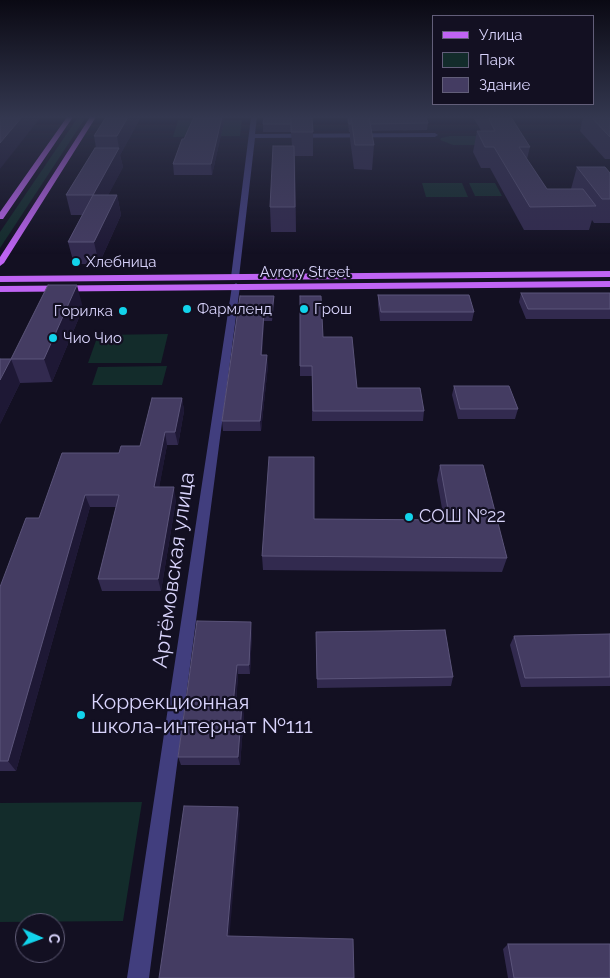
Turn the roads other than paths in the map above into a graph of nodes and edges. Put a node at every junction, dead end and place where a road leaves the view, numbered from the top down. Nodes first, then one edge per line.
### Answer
1 (38, 163) edge
2 (64, 163) edge
3 (249, 163) edge
4 (0, 217) edge
5 (0, 263) edge
6 (610, 274) edge
7 (0, 279) edge
8 (235, 282) junction
9 (610, 284) edge
10 (0, 290) edge
11 (138, 978) edge

1 - 4 main road
2 - 5 main road
3 - 8 street, Артёмовская улица
6 - 8 main road, Avrory Street
7 - 8 main road, Avrory Street
8 - 9 main road, Avrory Street
8 - 10 main road, Avrory Street
8 - 11 street, Артёмовская улица

